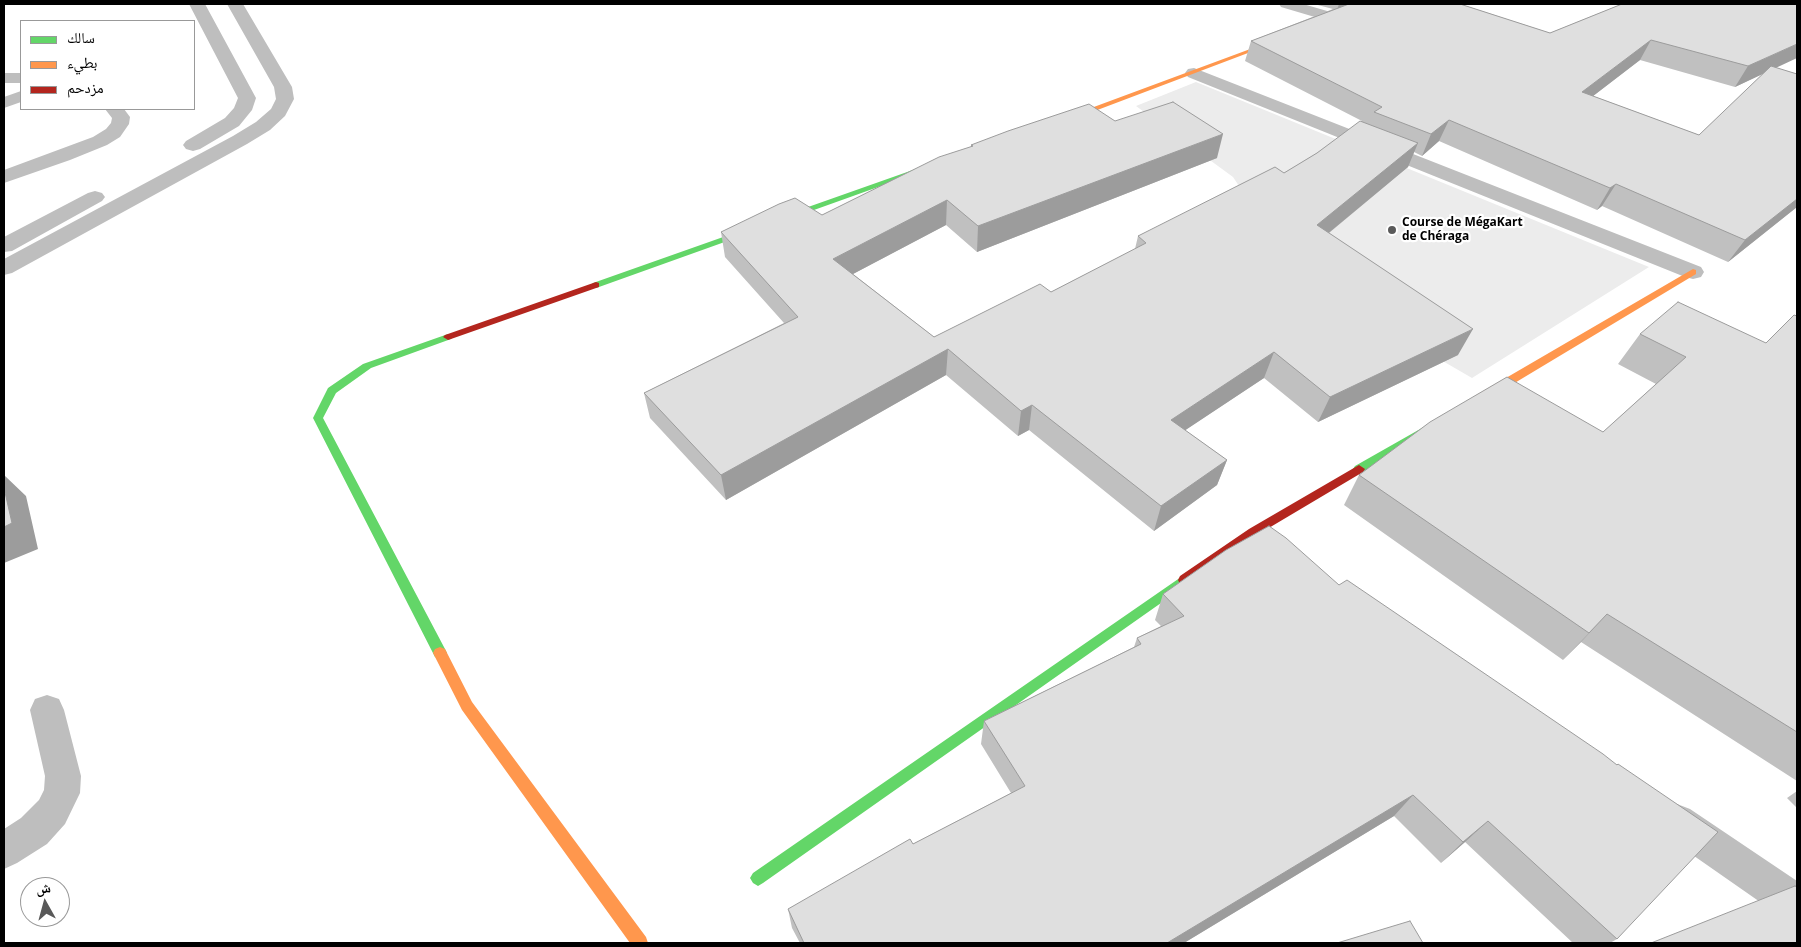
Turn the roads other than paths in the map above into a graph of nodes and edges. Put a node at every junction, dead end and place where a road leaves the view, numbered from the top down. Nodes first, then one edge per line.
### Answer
1 (197, 4) edge
2 (235, 4) edge
3 (1287, 4) edge
4 (1339, 17) joint
5 (1317, 25) edge
6 (1291, 36) edge
7 (1194, 73) junction
8 (4, 78) edge
9 (20, 78) edge
10 (20, 96) edge
11 (4, 102) edge
12 (115, 110) edge
13 (1053, 123) edge
14 (178, 152) dead end
15 (940, 163) edge
16 (4, 177) edge
17 (108, 190) dead end
18 (4, 246) edge
19 (4, 268) edge
20 (1693, 272) joint
21 (1465, 407) edge
22 (1439, 422) edge
23 (47, 710) dead end
24 (1649, 803) edge
25 (4, 850) edge
26 (758, 878) dead end
27 (1797, 904) edge
28 (640, 943) edge

1 - 14 street
2 - 19 street
3 - 4 street
4 - 5 street
6 - 7 street
7 - 13 street
7 - 20 street
8 - 9 street
10 - 11 street
12 - 16 street
15 - 28 street
17 - 18 street
20 - 21 street
22 - 26 street
23 - 25 street
24 - 27 street

